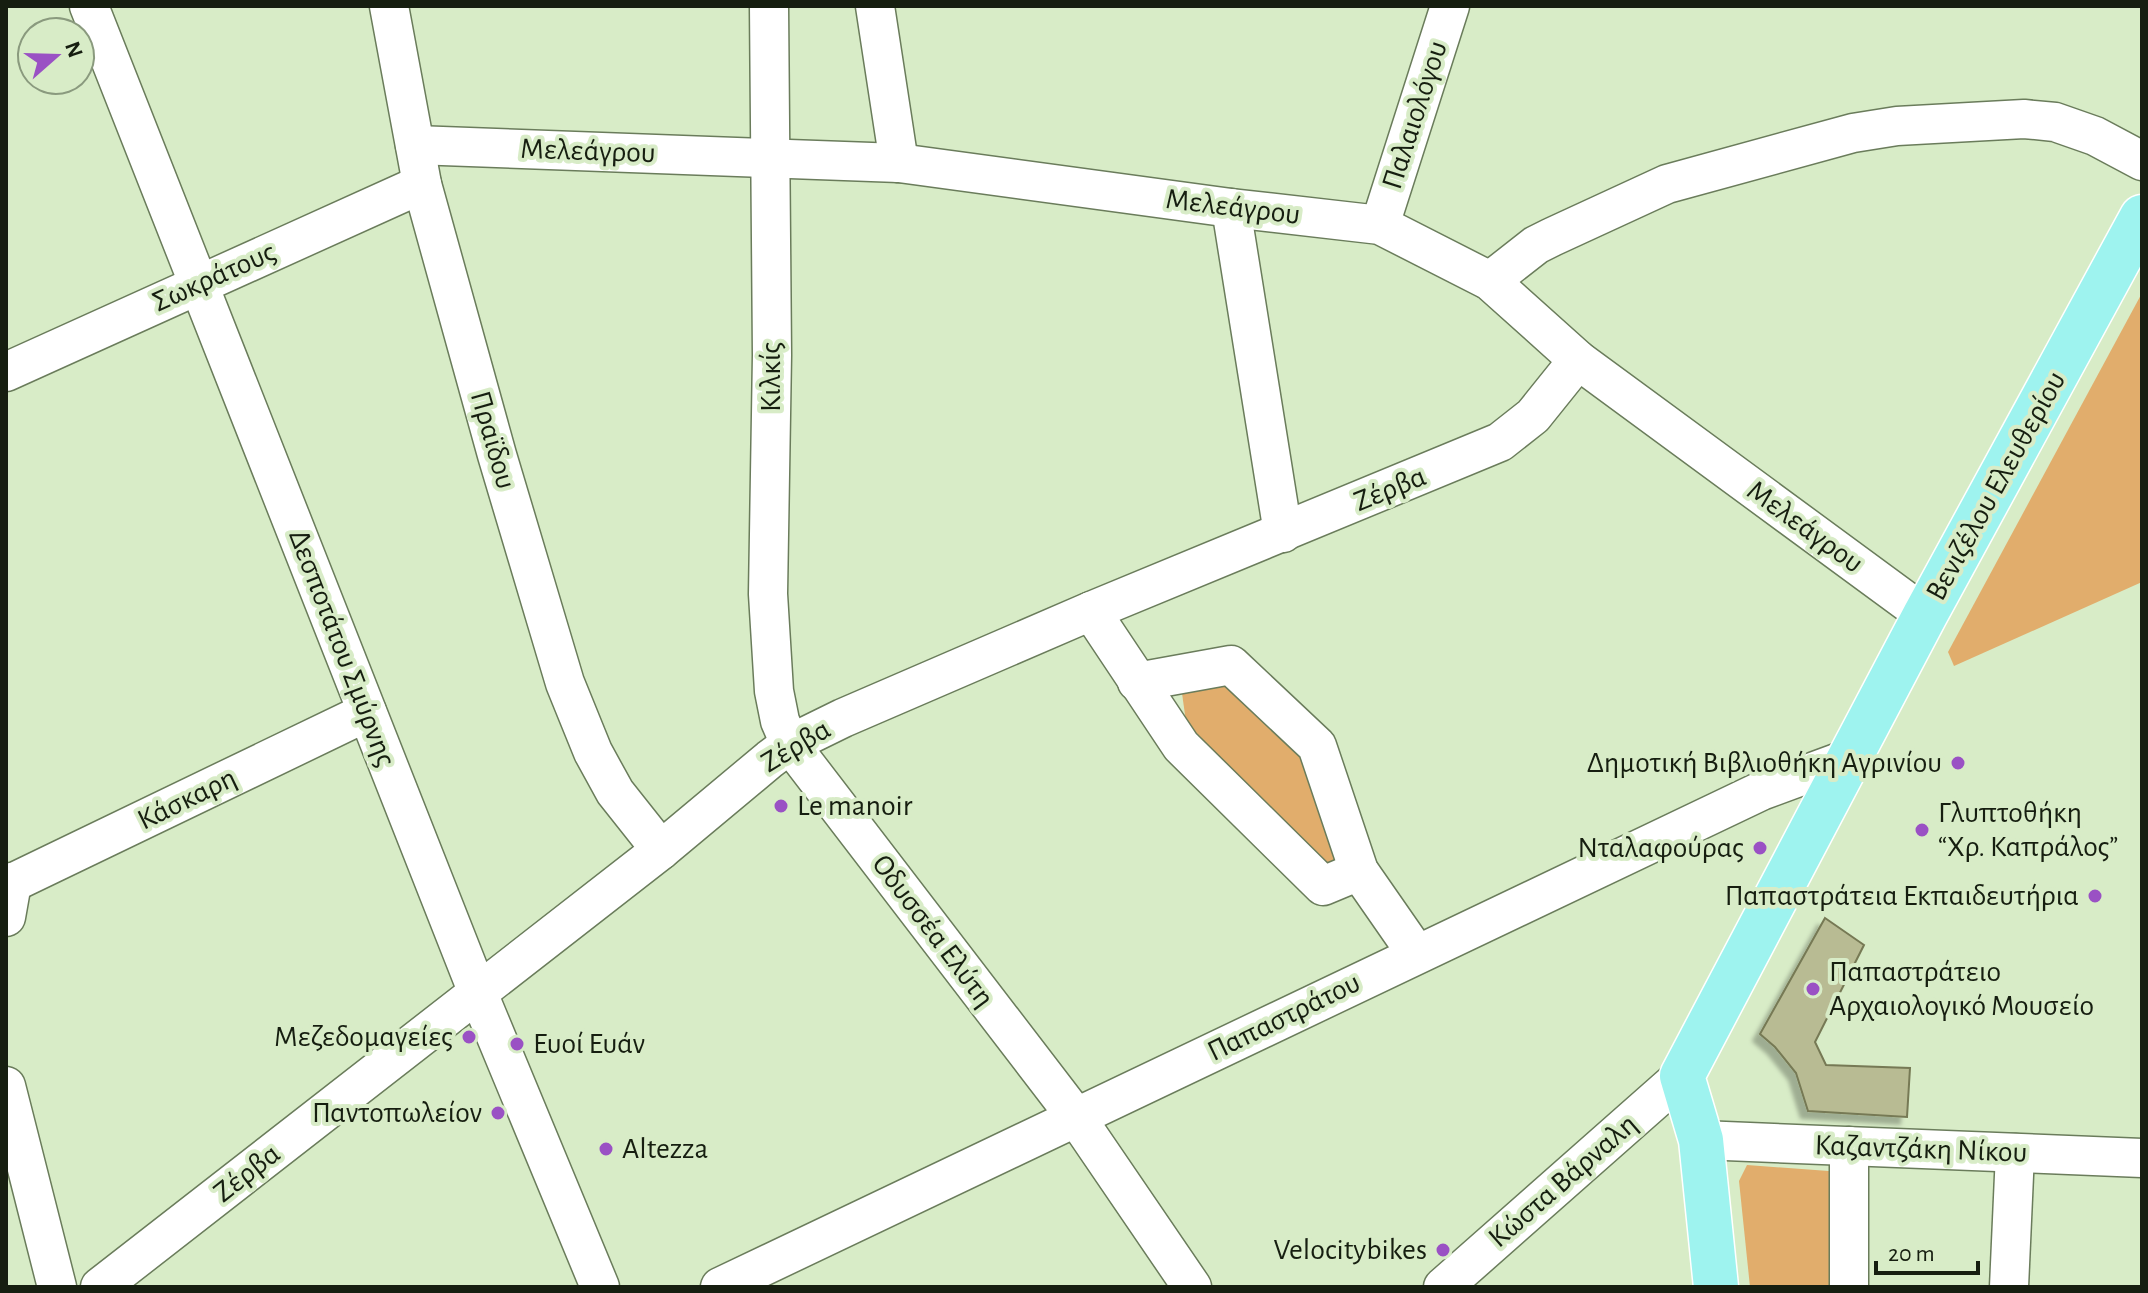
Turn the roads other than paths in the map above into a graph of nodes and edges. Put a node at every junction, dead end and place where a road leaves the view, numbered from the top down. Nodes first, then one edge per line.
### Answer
1 (89, 6) edge
2 (389, 6) edge
3 (769, 6) edge
4 (875, 6) edge
5 (1450, 6) edge
6 (415, 145) junction
7 (769, 156) junction
8 (2142, 161) edge
9 (899, 163) junction
10 (422, 184) junction
11 (1231, 208) junction
12 (2142, 217) edge
13 (1380, 225) junction
14 (1490, 281) junction
15 (200, 284) junction
16 (1578, 360) junction
17 (6, 372) edge
18 (1283, 533) junction
19 (1091, 611) junction
20 (1925, 615) junction
21 (1137, 682) junction
22 (367, 712) junction
23 (790, 744) junction
24 (1853, 757) junction
25 (661, 850) junction
26 (1359, 871) junction
27 (8, 894) edge
28 (1416, 953) junction
29 (478, 993) junction
30 (1682, 1076) junction
31 (6, 1086) edge
32 (1076, 1117) junction
33 (1701, 1140) junction
34 (1849, 1146) junction
35 (2015, 1153) junction
36 (2142, 1158) edge
37 (57, 1287) edge
38 (100, 1287) edge
39 (600, 1287) edge
40 (720, 1287) edge
41 (1192, 1287) edge
42 (1443, 1287) edge
43 (1716, 1287) edge
44 (1849, 1287) edge
45 (2009, 1287) edge

1 - 15 street, Δεσποτάτου Σμύρνης
2 - 6 street, Πραϊδου
3 - 7 street, Κιλκίς
4 - 9 street
5 - 13 street, Παλαιολόγου
6 - 7 street, Μελεάγρου
6 - 10 street, Πραϊδου
7 - 9 street, Μελεάγρου
7 - 23 street, Κιλκίς
8 - 14 street
9 - 11 street, Μελεάγρου
10 - 15 street, Σωκράτους
10 - 25 street, Πραϊδου
11 - 13 street, Μελεάγρου
11 - 18 street
12 - 20 main road, Βενιζέλου Ελευθερίου
13 - 14 street, Μελεάγρου
14 - 16 street, Μελεάγρου
15 - 17 street, Σωκράτους
15 - 22 street, Δεσποτάτου Σμύρνης
16 - 18 street, Ζέρβα
16 - 20 street, Μελεάγρου
18 - 19 street, Ζέρβα
19 - 21 street
19 - 23 street, Ζέρβα
20 - 24 main road, Βενιζέλου Ελευθερίου
21 - 26 street
21 - 26 street
22 - 27 street, Κάσκαρη
22 - 29 street, Δεσποτάτου Σμύρνης
23 - 25 street, Ζέρβα
23 - 32 street, Οδυσσέα Ελύτη
24 - 28 street, Παπαστράτου
24 - 30 main road, Βενιζέλου Ελευθερίου
25 - 29 street, Ζέρβα
26 - 28 street
28 - 32 street, Παπαστράτου
29 - 38 street, Ζέρβα
29 - 39 street, Δεσποτάτου Σμύρνης
30 - 33 main road
30 - 42 street, Κώστα Βάρναλη
31 - 37 street
32 - 40 street, Παπαστράτου
32 - 41 street, Οδυσσέα Ελύτη
33 - 34 street, Καζαντζάκη Νίκου
33 - 43 main road
34 - 35 street, Καζαντζάκη Νίκου
34 - 44 street
35 - 36 street, Καζαντζάκη Νίκου
35 - 45 street

